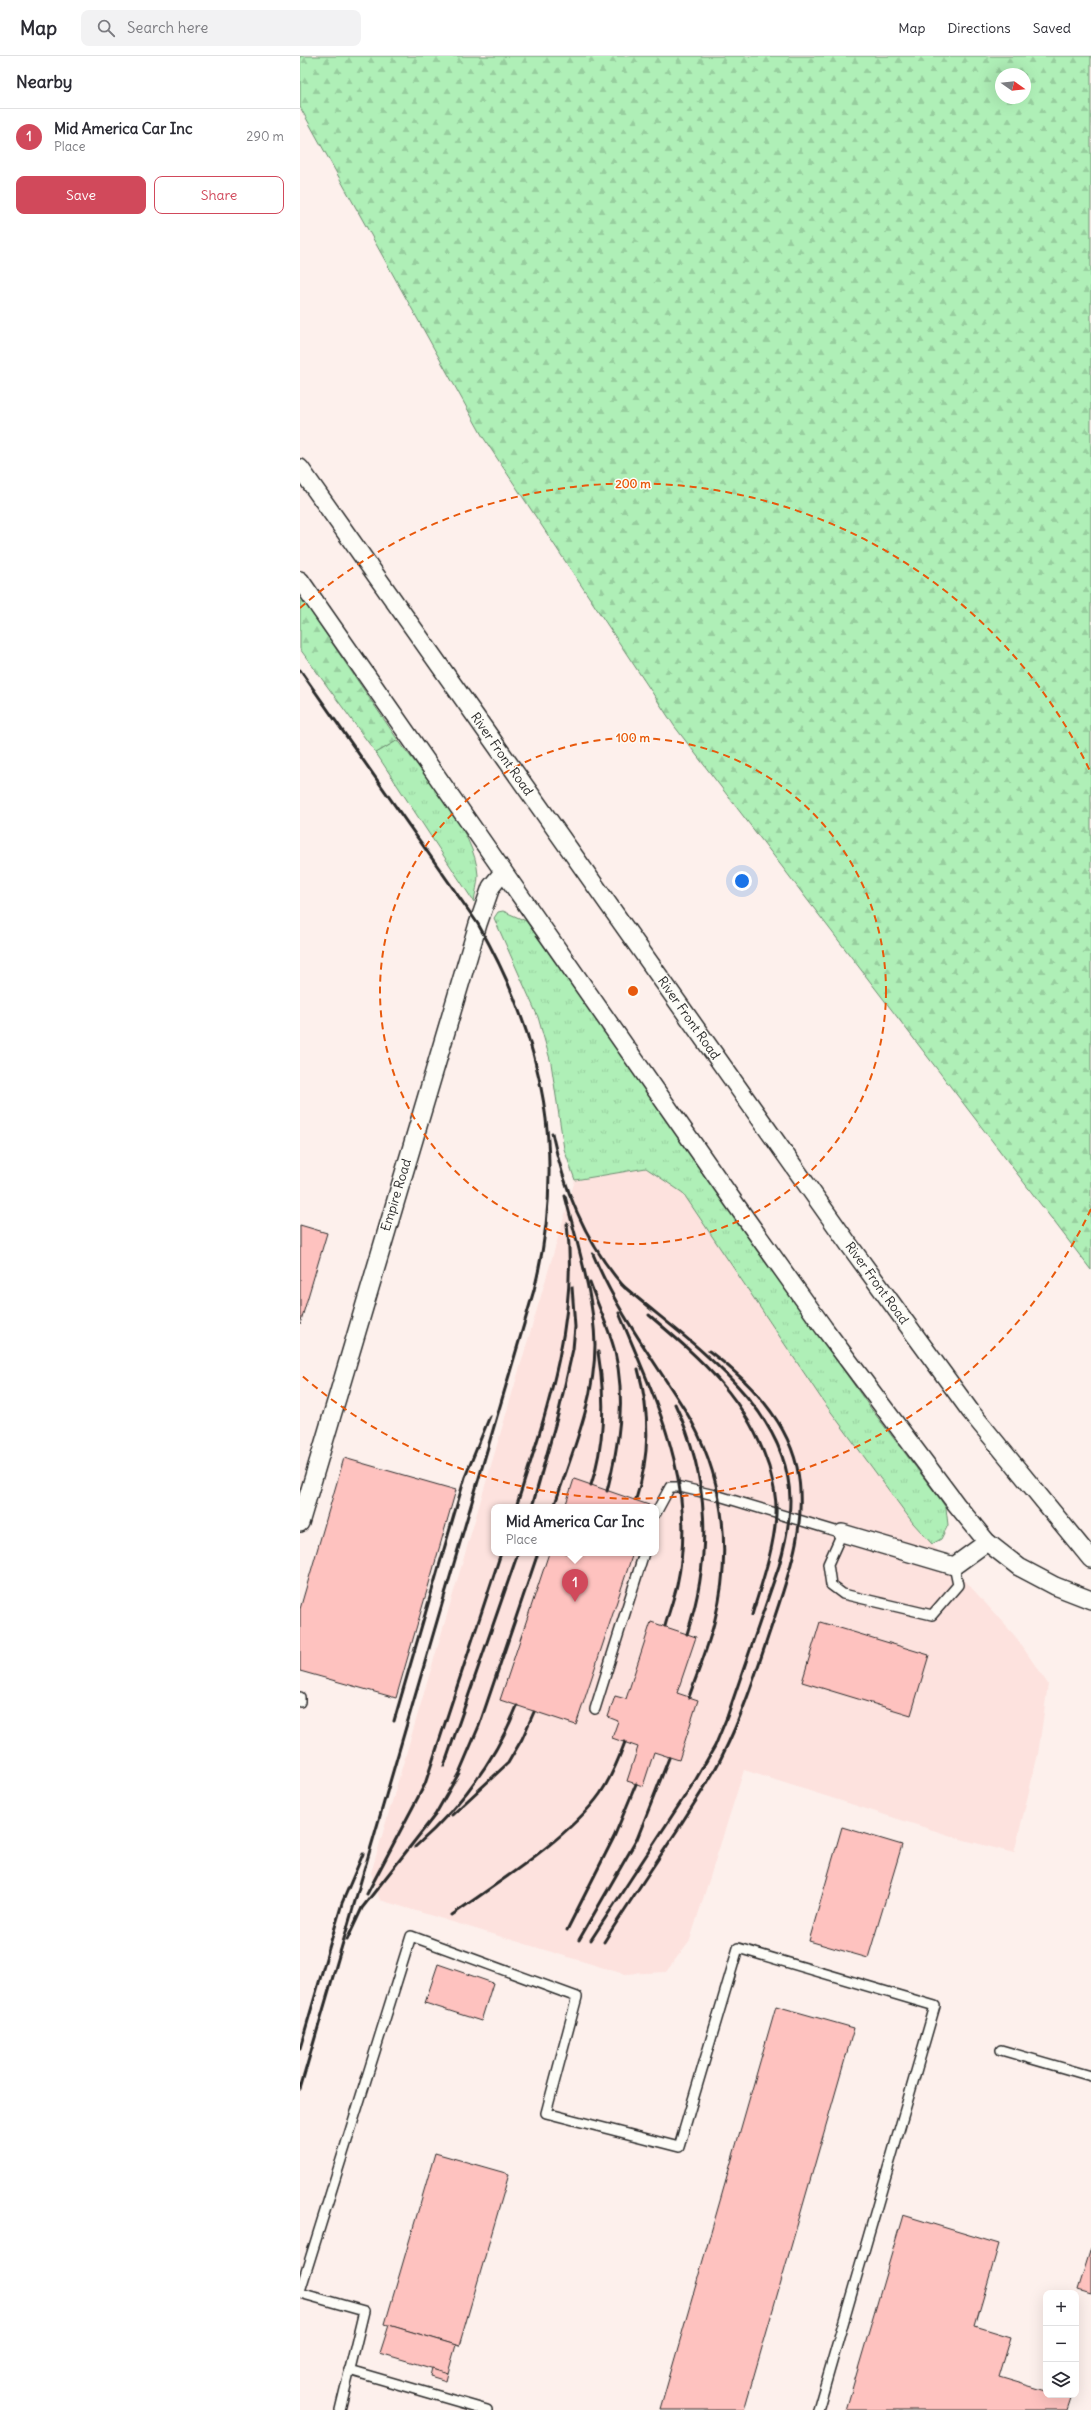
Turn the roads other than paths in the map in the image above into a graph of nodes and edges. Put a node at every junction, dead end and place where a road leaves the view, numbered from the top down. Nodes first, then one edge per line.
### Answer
1 (300, 468) edge
2 (300, 580) edge
3 (503, 872) junction
4 (659, 1507) edge
5 (300, 1523) edge
6 (842, 1533) junction
7 (987, 1542) junction
8 (643, 1556) edge
9 (1091, 1559) edge
10 (954, 1566) junction
11 (1091, 1600) edge
12 (300, 1697) edge
13 (300, 1702) edge
14 (595, 1709) dead end
15 (1001, 2050) dead end
16 (1091, 2076) edge
17 (300, 2292) edge
18 (349, 2370) junction
19 (340, 2410) edge
20 (487, 2410) edge
21 (818, 2410) edge

1 - 9 street, River Front Road
2 - 3 street
3 - 5 street, Empire Road
3 - 7 street
4 - 6 lane
6 - 10 street
6 - 10 lane
7 - 10 street
7 - 11 street
8 - 14 lane
12 - 13 lane
15 - 16 lane
17 - 18 lane
17 - 21 lane
18 - 19 lane
18 - 20 lane

